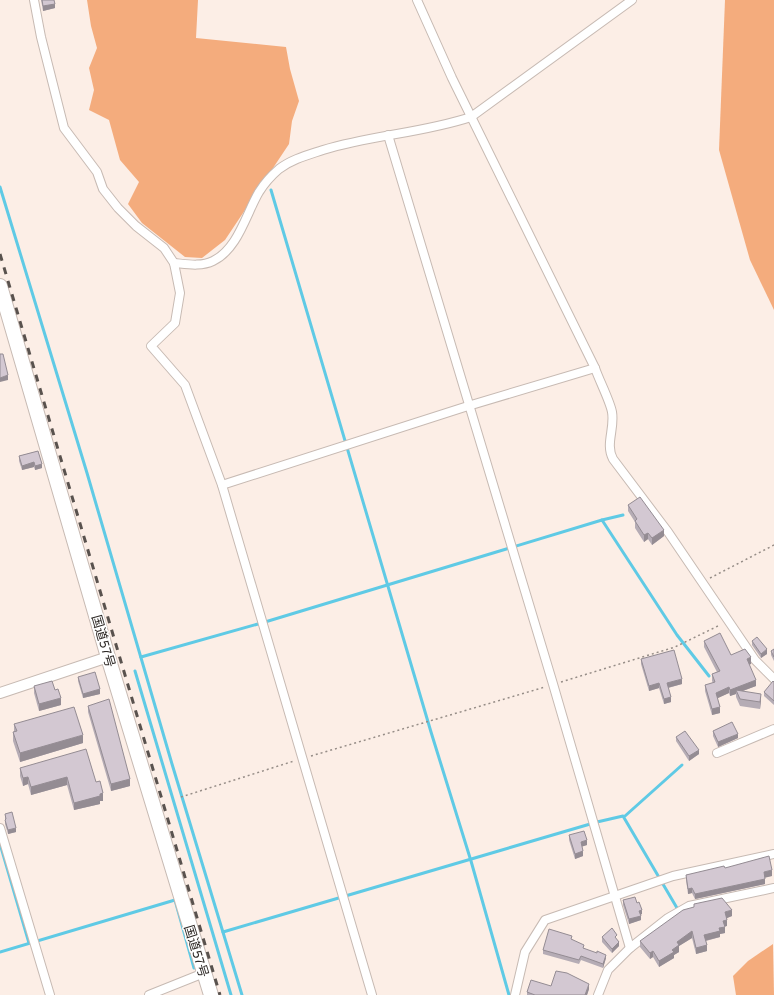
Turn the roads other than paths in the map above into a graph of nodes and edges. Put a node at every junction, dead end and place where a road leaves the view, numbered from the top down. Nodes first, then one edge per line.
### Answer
1 (34, 0) edge
2 (417, 0) edge
3 (632, 0) edge
4 (471, 117) junction
5 (388, 135) junction
6 (174, 263) junction
7 (0, 286) edge
8 (5, 319) edge
9 (595, 368) junction
10 (468, 406) junction
11 (222, 485) junction
12 (108, 657) junction
13 (774, 679) edge
14 (0, 693) edge
15 (774, 729) edge
16 (717, 753) dead end
17 (0, 828) edge
18 (774, 854) edge
19 (774, 888) edge
20 (614, 896) junction
21 (630, 948) junction
22 (204, 973) junction
23 (50, 995) edge
24 (148, 995) edge
25 (211, 995) edge
26 (372, 995) edge
27 (515, 995) edge
28 (598, 995) edge

1 - 6 street
2 - 4 street
3 - 4 street
4 - 5 street
4 - 9 street
5 - 6 street
5 - 10 street
6 - 11 street
7 - 8 highway, 国道57号
8 - 12 highway, 国道57号
9 - 10 street
9 - 13 street
10 - 11 street
10 - 20 street
11 - 26 street
12 - 14 street
12 - 22 highway, 国道57号
15 - 16 street
17 - 23 street
18 - 20 street
19 - 21 street
20 - 21 street
20 - 27 street
21 - 28 street
22 - 24 street
22 - 25 highway, 国道57号

